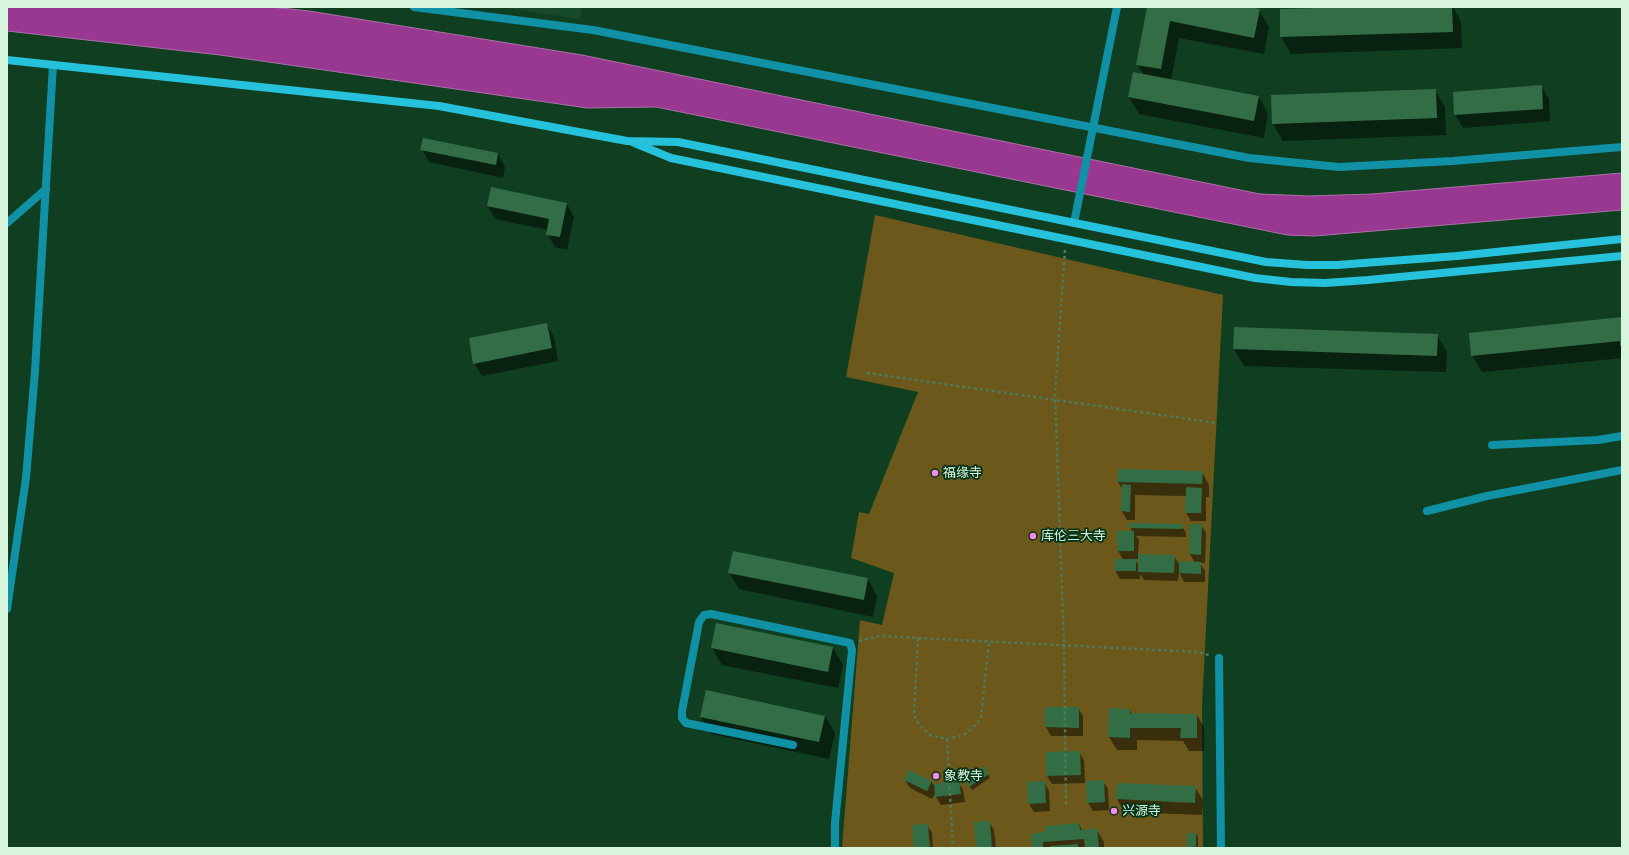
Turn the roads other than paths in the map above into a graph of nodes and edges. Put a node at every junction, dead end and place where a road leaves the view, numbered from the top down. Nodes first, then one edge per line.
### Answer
1 (414, 7) edge
2 (1117, 7) edge
3 (7, 60) edge
4 (53, 65) junction
5 (1093, 128) junction
6 (627, 141) junction
7 (1622, 147) edge
8 (46, 189) junction
9 (7, 223) edge
10 (1074, 223) junction
11 (1622, 239) edge
12 (1622, 256) edge
13 (1622, 436) edge
14 (1492, 445) dead end
15 (1622, 470) edge
16 (1427, 511) dead end
17 (7, 609) edge
18 (1219, 658) road end
19 (793, 745) dead end
20 (835, 848) edge
21 (1220, 848) edge

1 - 5 street
2 - 5 street
3 - 4 main road
4 - 6 main road
4 - 8 street
5 - 7 street
5 - 10 street
6 - 10 main road
6 - 12 main road
8 - 9 street
8 - 17 street
10 - 11 main road
13 - 14 street
15 - 16 street
18 - 21 street
19 - 20 street

